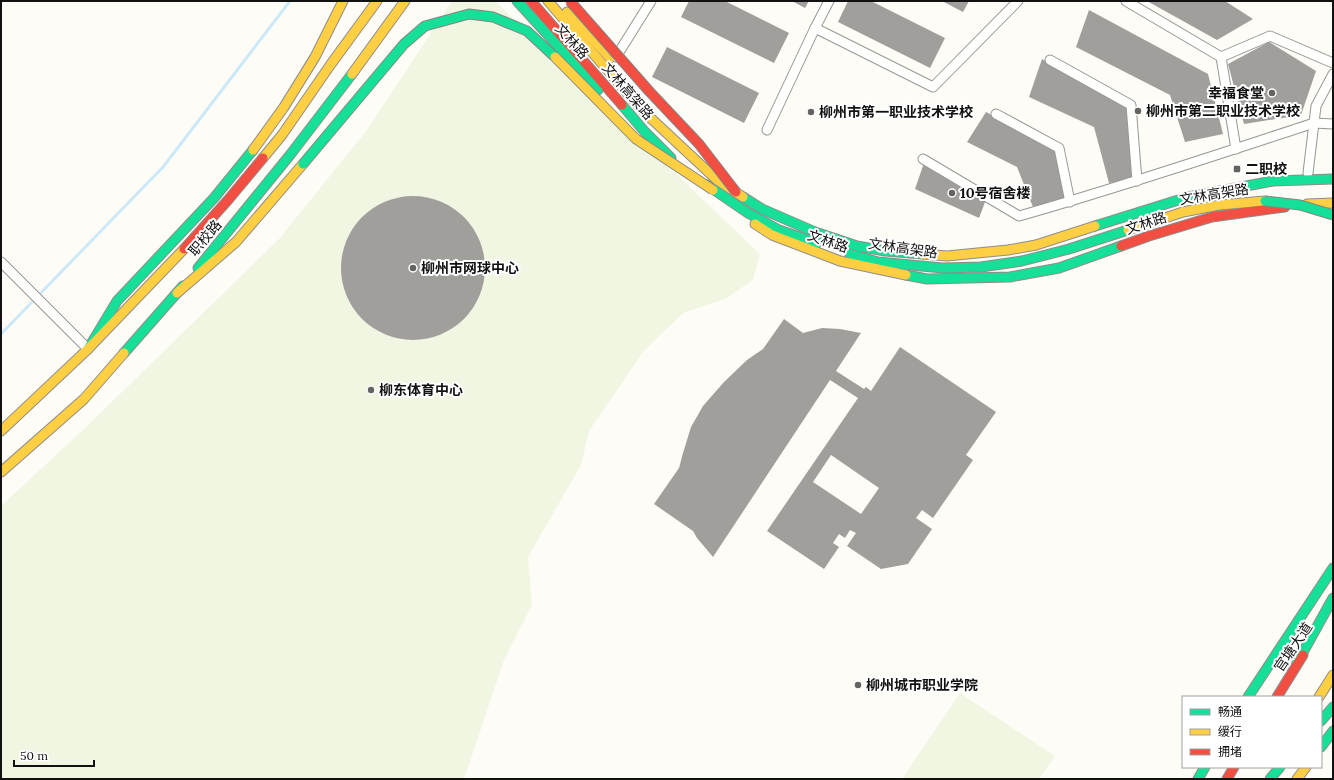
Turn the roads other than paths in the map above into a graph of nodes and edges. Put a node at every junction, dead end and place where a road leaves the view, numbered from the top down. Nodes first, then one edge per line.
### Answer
1 (343, 1) edge
2 (377, 1) edge
3 (405, 1) edge
4 (517, 1) edge
5 (531, 1) edge
6 (548, 1) edge
7 (557, 1) edge
8 (570, 1) edge
9 (651, 1) edge
10 (830, 1) edge
11 (1018, 1) edge
12 (1126, 1) edge
13 (815, 28) junction
14 (1221, 57) junction
15 (1050, 60) dead end
16 (613, 62) junction
17 (1333, 63) edge
18 (1333, 74) edge
19 (996, 114) dead end
20 (1314, 123) junction
21 (1333, 124) edge
22 (767, 130) dead end
23 (1236, 149) junction
24 (923, 159) dead end
25 (1333, 172) edge
26 (1308, 173) junction
27 (1333, 179) edge
28 (1137, 181) junction
29 (713, 190) junction
30 (736, 192) junction
31 (1070, 202) junction
32 (1333, 203) edge
33 (1333, 215) edge
34 (1, 262) edge
35 (177, 293) junction
36 (88, 348) junction
37 (1, 431) edge
38 (1, 472) edge
39 (1333, 568) edge
40 (1333, 598) edge
41 (1333, 614) edge
42 (1297, 663) junction
43 (1333, 675) edge
44 (1249, 696) edge
45 (1278, 696) edge
46 (1319, 696) edge
47 (1333, 707) edge
48 (1322, 720) edge
49 (1333, 731) edge
50 (1322, 746) edge
51 (1204, 768) edge
52 (1233, 768) edge
53 (1273, 768) edge
54 (1279, 768) edge
55 (1305, 768) edge
56 (1198, 779) edge
57 (1227, 779) edge
58 (1266, 779) edge
59 (1270, 779) edge
60 (1297, 779) edge

1 - 36 main road
2 - 36 main road, 职校路
3 - 35 main road, 职校路
4 - 32 main road, 文林路
5 - 29 main road, 文林高架路, bridge
6 - 30 main road, 文林高架路
7 - 16 main road, 文林路
8 - 30 main road, bridge
9 - 16 street
10 - 13 street
11 - 13 street
12 - 14 street
13 - 22 street
14 - 17 street
14 - 23 street
15 - 28 street
16 - 26 main road, 文林路
18 - 20 street
19 - 31 street
20 - 21 street
20 - 23 street
20 - 26 street
23 - 28 street
24 - 31 street
25 - 26 main road, 文林路
27 - 30 main road, 文林高架路
28 - 31 street
29 - 33 main road, 文林高架路, bridge
29 - 35 main road, bridge
34 - 36 street
35 - 38 main road, 职校路
36 - 37 main road, 职校路
39 - 44 main road
40 - 42 main road
41 - 42 main road, 官塘大道
42 - 45 main road, 官塘大道
43 - 46 main road
47 - 48 main road
49 - 50 main road
51 - 56 main road
52 - 57 main road
53 - 58 main road
54 - 59 main road
55 - 60 main road

